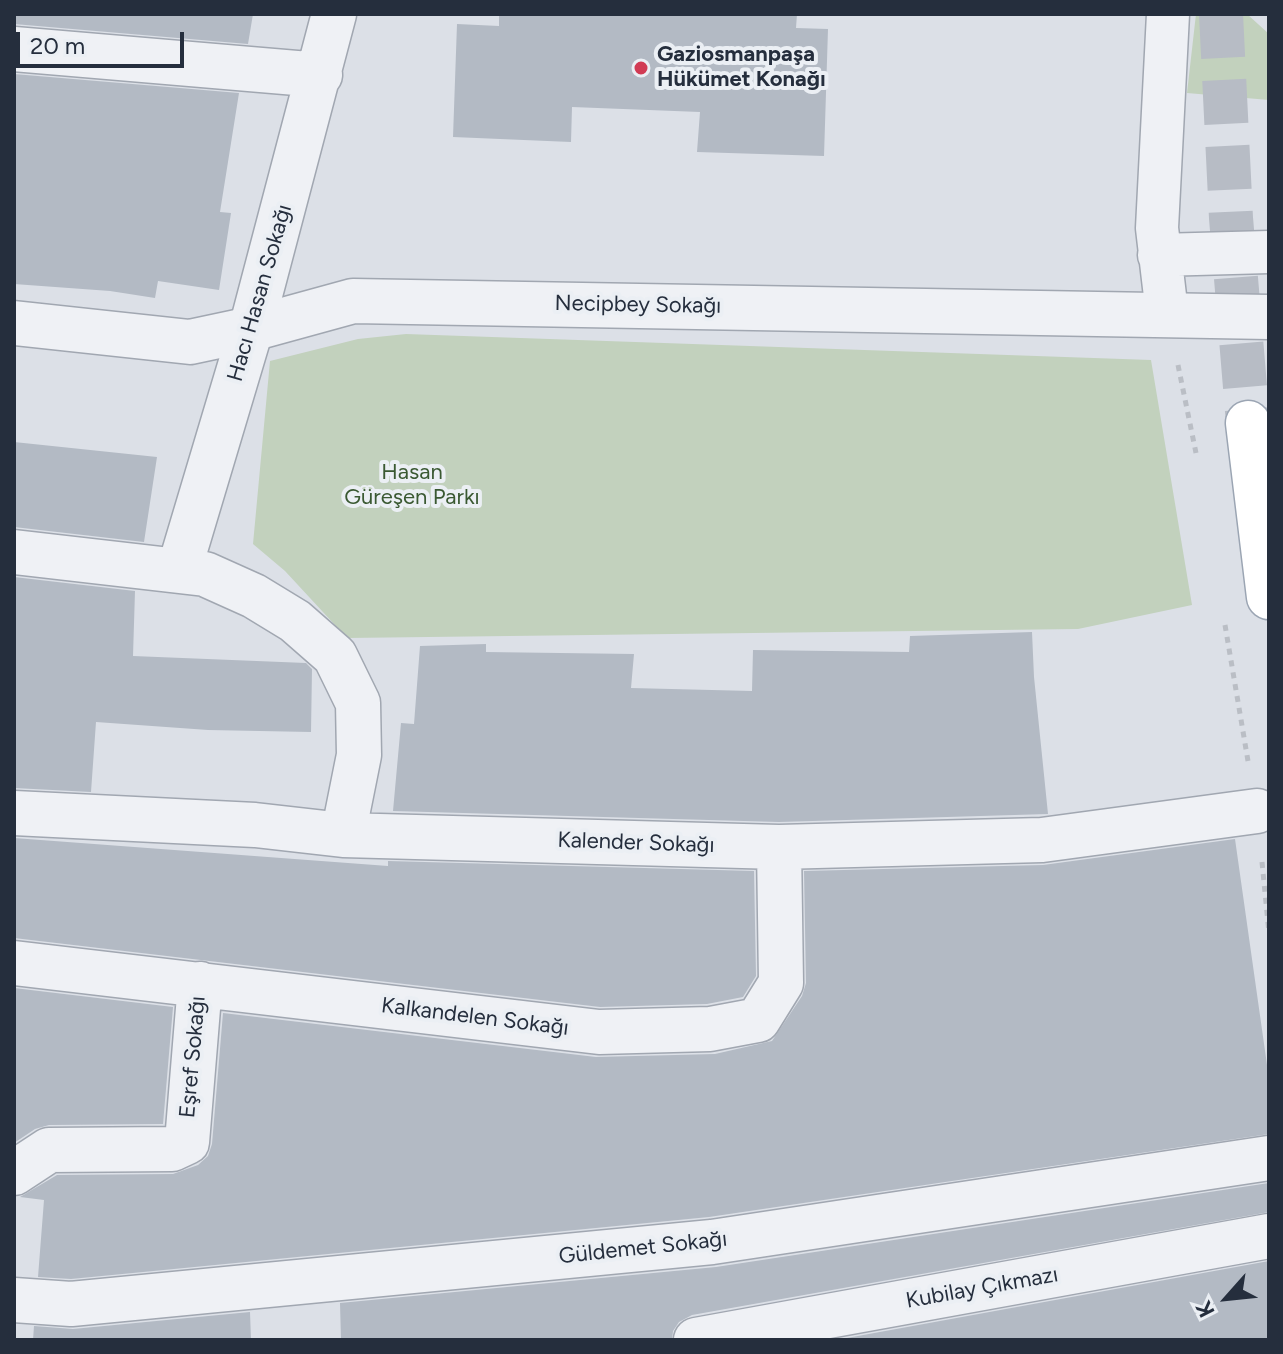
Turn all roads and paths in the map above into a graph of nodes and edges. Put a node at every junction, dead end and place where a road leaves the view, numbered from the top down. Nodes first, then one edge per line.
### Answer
1 (334, 14) edge
2 (1168, 14) edge
3 (14, 49) edge
4 (320, 75) junction
5 (1269, 252) edge
6 (1159, 255) junction
7 (1167, 313) junction
8 (1269, 317) edge
9 (14, 323) edge
10 (251, 329) junction
11 (1248, 423) tunnel mouth
12 (14, 552) edge
13 (179, 570) junction
14 (1269, 597) edge
15 (1257, 811) dead end
16 (14, 813) edge
17 (343, 835) junction
18 (779, 847) junction
19 (14, 963) edge
20 (200, 984) junction
21 (1269, 1158) edge
22 (14, 1173) edge
23 (1269, 1236) edge
24 (14, 1300) edge
25 (696, 1340) edge

1 - 4 street, Hacı Hasan Sokağı
2 - 6 street
3 - 4 street
4 - 10 street, Hacı Hasan Sokağı
5 - 6 street
6 - 7 street
7 - 8 street, Necipbey Sokağı
7 - 10 street, Necipbey Sokağı
9 - 10 street, Necipbey Sokağı
10 - 13 street, Hacı Hasan Sokağı
11 - 14 main road
12 - 13 street
13 - 17 street
15 - 18 street, Kalender Sokağı
16 - 17 street, Kalender Sokağı
17 - 18 street, Kalender Sokağı
18 - 20 street, Kalkandelen Sokağı
19 - 20 street, Kalkandelen Sokağı
20 - 22 street, Eşref Sokağı
21 - 24 street, Güldemet Sokağı
23 - 25 street, Kubilay Çıkmazı

